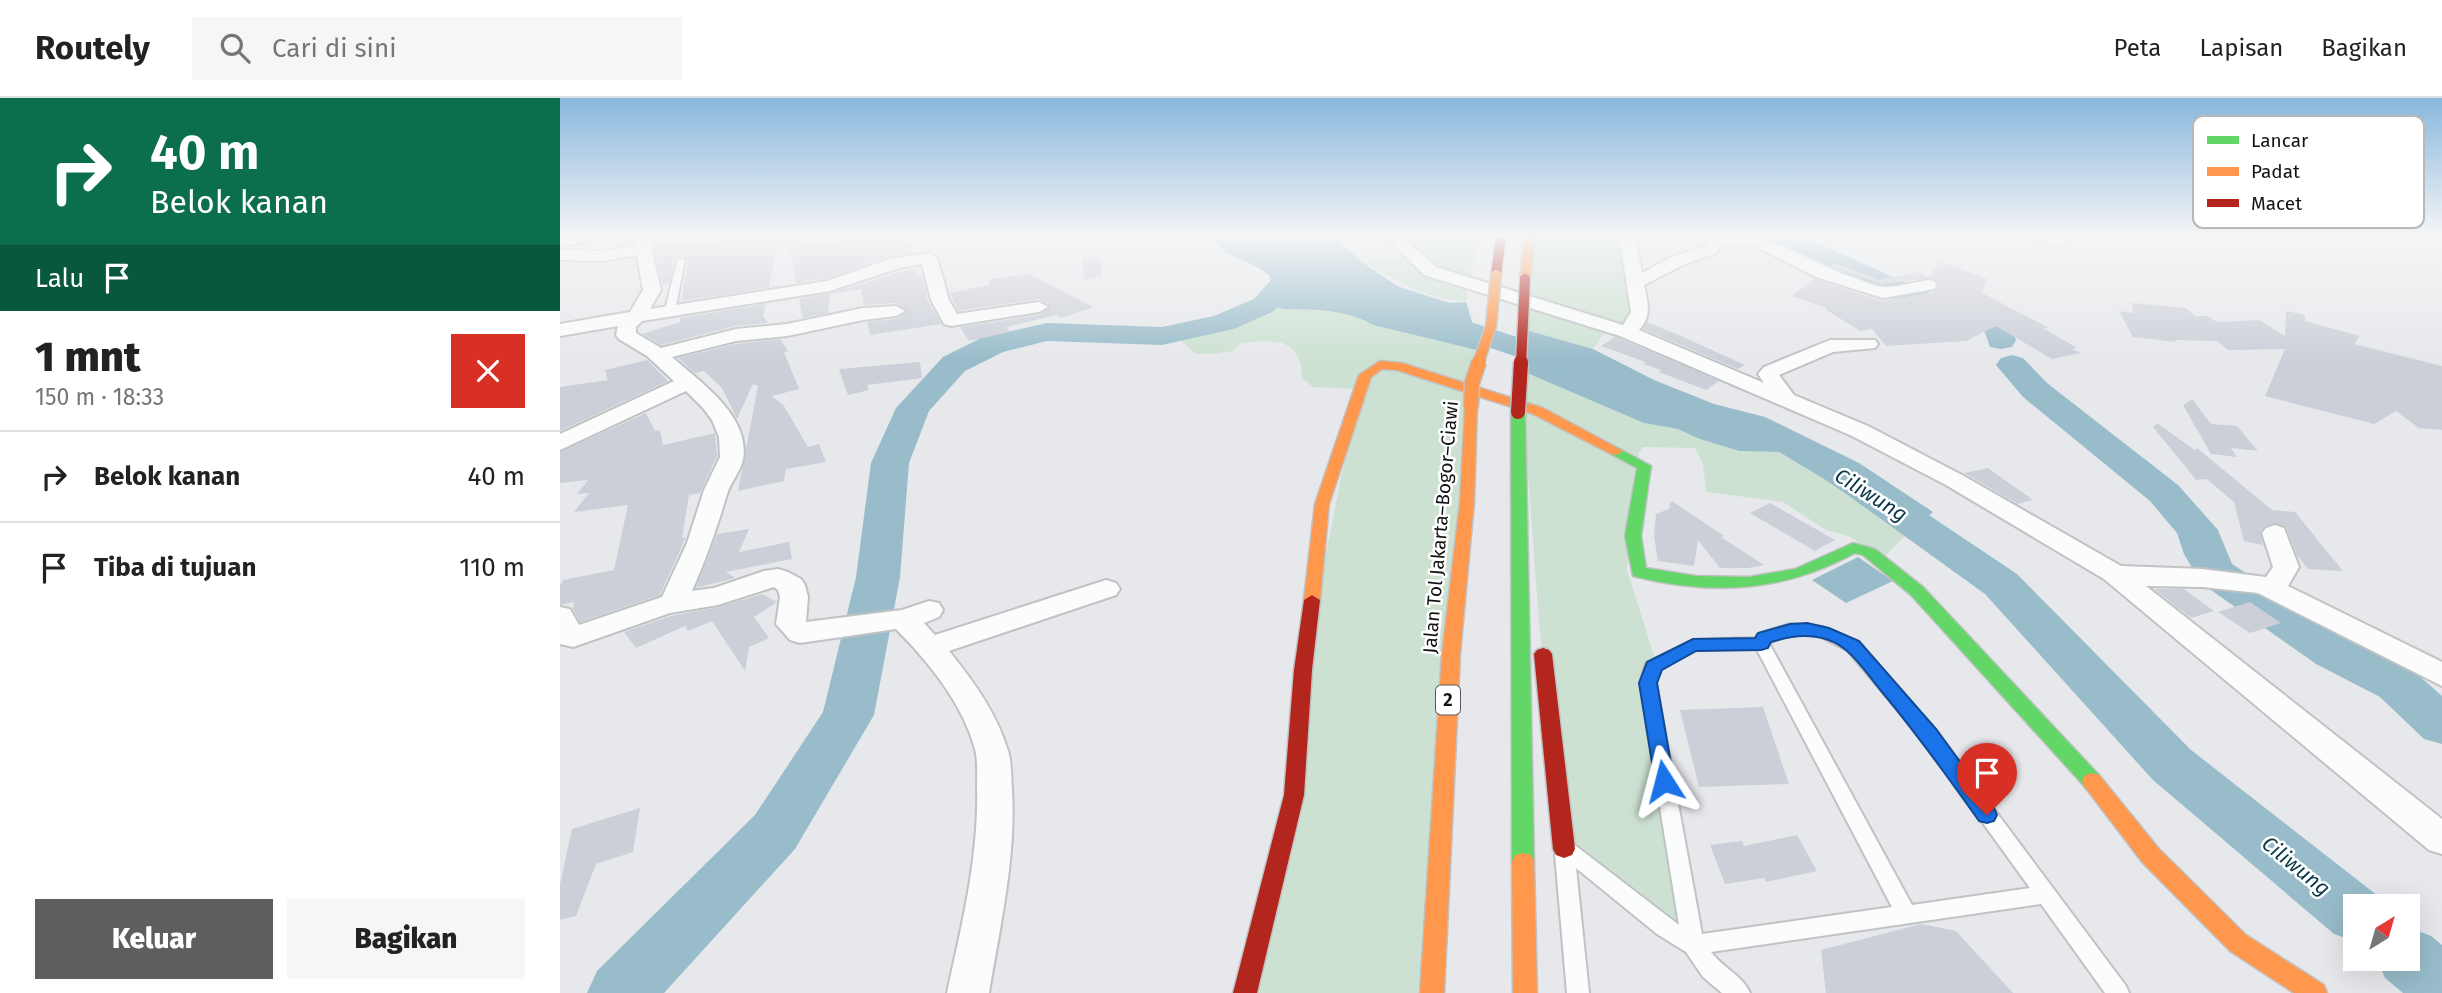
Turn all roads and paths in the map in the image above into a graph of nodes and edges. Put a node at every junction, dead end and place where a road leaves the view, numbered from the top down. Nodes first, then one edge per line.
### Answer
1 (650, 278) edge
2 (677, 278) edge
3 (858, 278) edge
4 (934, 278) edge
5 (1452, 278) edge
6 (1496, 278) edge
7 (1525, 278) edge
8 (1633, 278) edge
9 (1646, 278) edge
10 (1836, 278) edge
11 (1634, 284) junction
12 (1928, 285) dead end
13 (1900, 291) joint
14 (1040, 307) dead end
15 (670, 310) junction
16 (896, 311) dead end
17 (637, 316) junction
18 (560, 330) edge
19 (1627, 332) junction
20 (1868, 344) dead end
21 (658, 355) junction
22 (688, 382) junction
23 (1786, 399) junction
24 (560, 443) edge
25 (1519, 519) junction
26 (2275, 533) dead end
27 (2112, 573) junction
28 (2261, 586) junction
29 (1106, 589) dead end
30 (1536, 598) dead end
31 (673, 603) junction
32 (560, 616) edge
33 (1541, 636) dead end
34 (1761, 643) junction
35 (930, 647) junction
36 (2442, 674) edge
37 (2442, 839) edge
38 (1564, 849) junction
39 (2045, 895) junction
40 (1907, 915) junction
41 (1693, 945) junction
42 (968, 993) edge
43 (1245, 993) edge
44 (1432, 993) edge
45 (1525, 993) edge
46 (1578, 993) edge
47 (1739, 993) edge
48 (2118, 993) edge
49 (2315, 993) edge

1 - 17 street
2 - 15 lane
3 - 15 street
4 - 14 street
5 - 19 street
6 - 44 main road, Jalan Tol Jakarta–Bogor–Ciawi / 2, bridge
7 - 25 main road, bridge
8 - 11 street
9 - 11 street
10 - 13 street
11 - 19 street
12 - 13 street
15 - 17 street
16 - 21 street
17 - 18 street
17 - 21 street
19 - 23 street
20 - 23 street
21 - 22 street
22 - 24 street
22 - 31 street
23 - 27 street
25 - 30 main road
25 - 45 main road
26 - 28 street
27 - 28 street
27 - 37 street
28 - 36 street
29 - 35 street
31 - 32 street
31 - 35 street
33 - 38 main road
34 - 39 lane
34 - 40 lane
34 - 41 lane
35 - 42 street
38 - 41 lane
38 - 46 lane
39 - 40 lane
39 - 48 lane
40 - 41 lane
41 - 47 lane
43 - 49 main road

